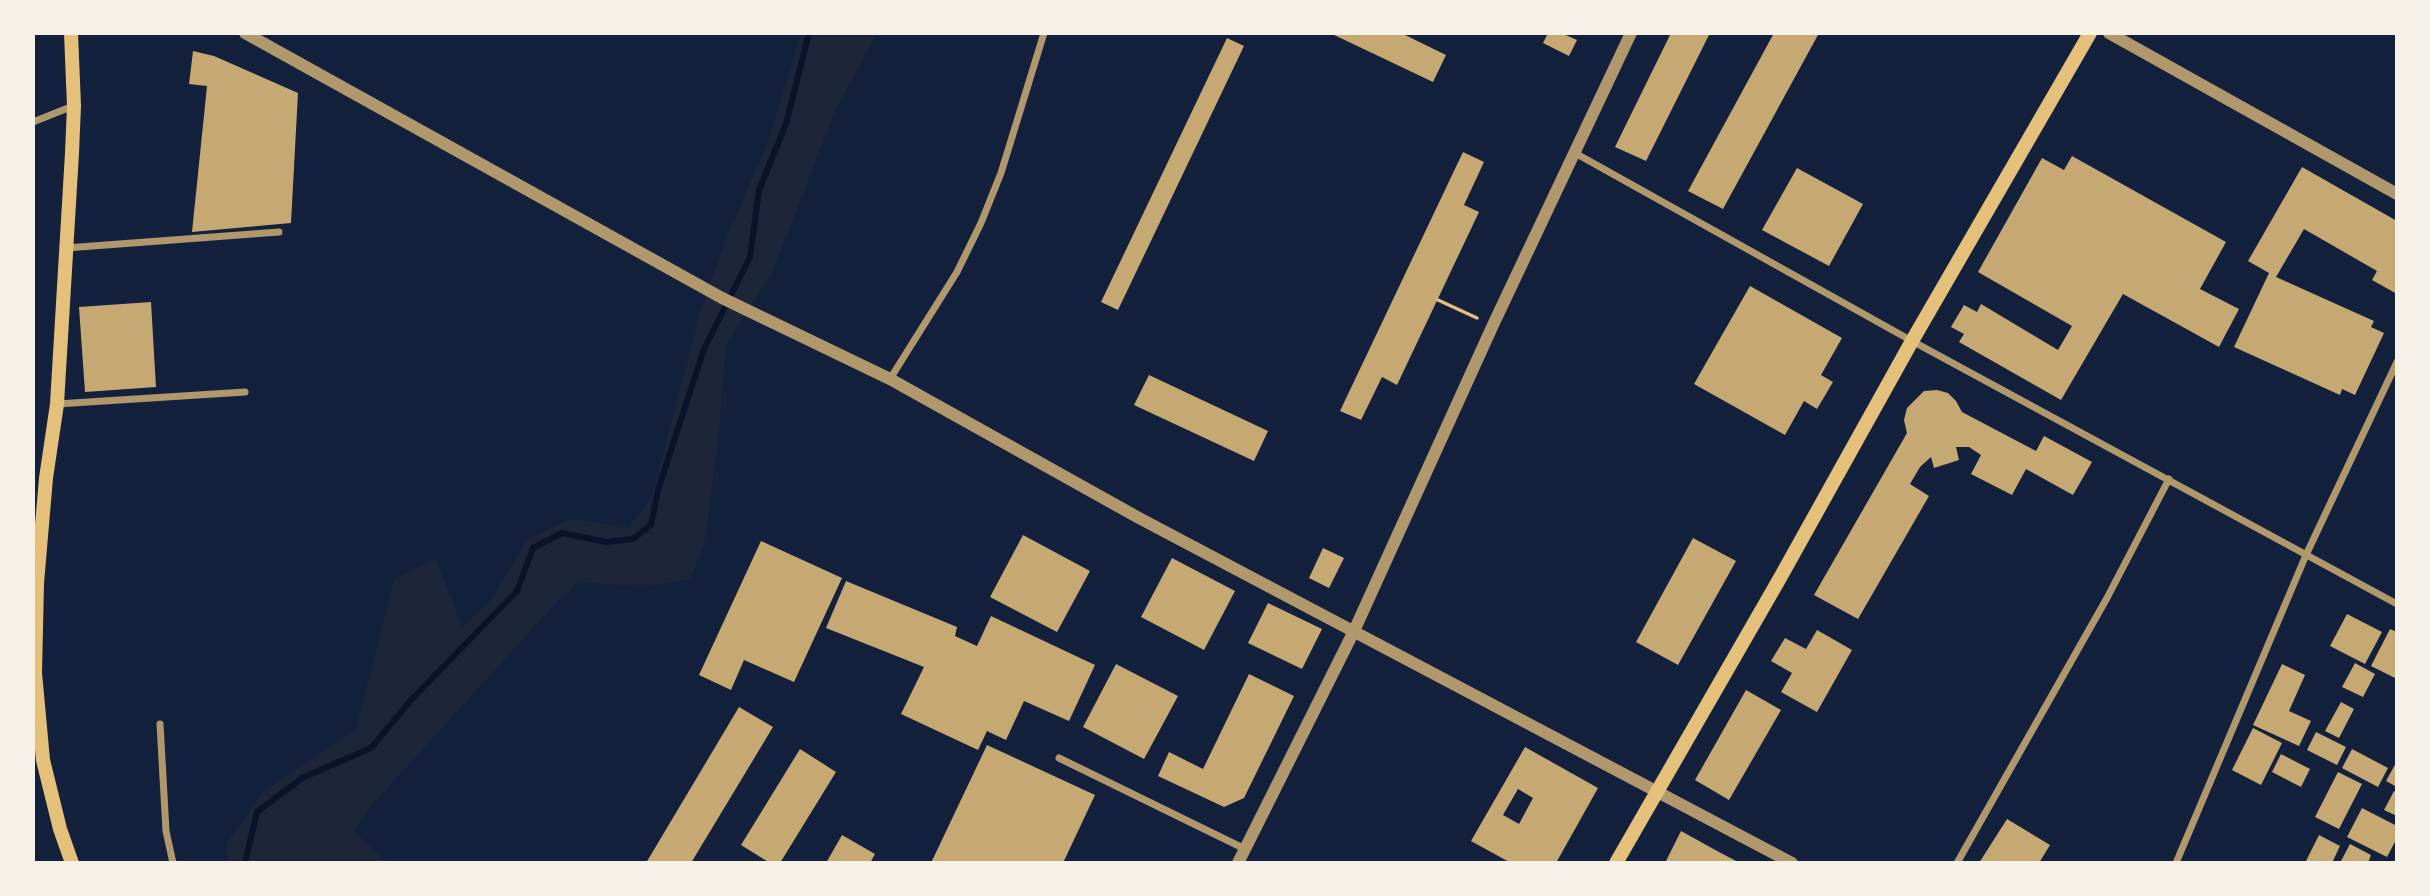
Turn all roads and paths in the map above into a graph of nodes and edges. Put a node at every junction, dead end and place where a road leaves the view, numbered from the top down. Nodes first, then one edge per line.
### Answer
1 (71, 33) edge
2 (246, 33) edge
3 (1044, 33) edge
4 (1631, 33) edge
5 (2090, 33) edge
6 (2109, 33) edge
7 (74, 106) junction
8 (33, 122) edge
9 (1574, 153) junction
10 (2397, 194) edge
11 (279, 232) dead end
12 (66, 248) junction
13 (1438, 300) dead end
14 (1493, 325) junction
15 (1912, 341) junction
16 (2397, 362) edge
17 (890, 379) junction
18 (245, 392) dead end
19 (57, 404) junction
20 (2169, 480) junction
21 (2306, 555) junction
22 (2397, 604) edge
23 (1354, 631) junction
24 (160, 724) dead end
25 (1059, 758) dead end
26 (1656, 792) junction
27 (1245, 849) junction
28 (72, 863) edge
29 (173, 863) edge
30 (1238, 863) edge
31 (1616, 863) edge
32 (1792, 863) edge
33 (1957, 863) edge
34 (2176, 863) edge

1 - 7 main road
2 - 17 street
3 - 17 street
4 - 9 street
5 - 15 main road
6 - 10 street
7 - 8 street
7 - 12 main road
9 - 14 street
9 - 15 street
11 - 12 street
12 - 19 main road
13 - 14 path
14 - 23 street
15 - 20 street
15 - 26 main road
16 - 21 street
17 - 23 street
18 - 19 street
19 - 28 main road
20 - 21 street
20 - 33 street
21 - 22 street
21 - 34 street
23 - 26 street
23 - 27 street
24 - 29 street
25 - 27 street
26 - 31 main road
26 - 32 street
27 - 30 street

